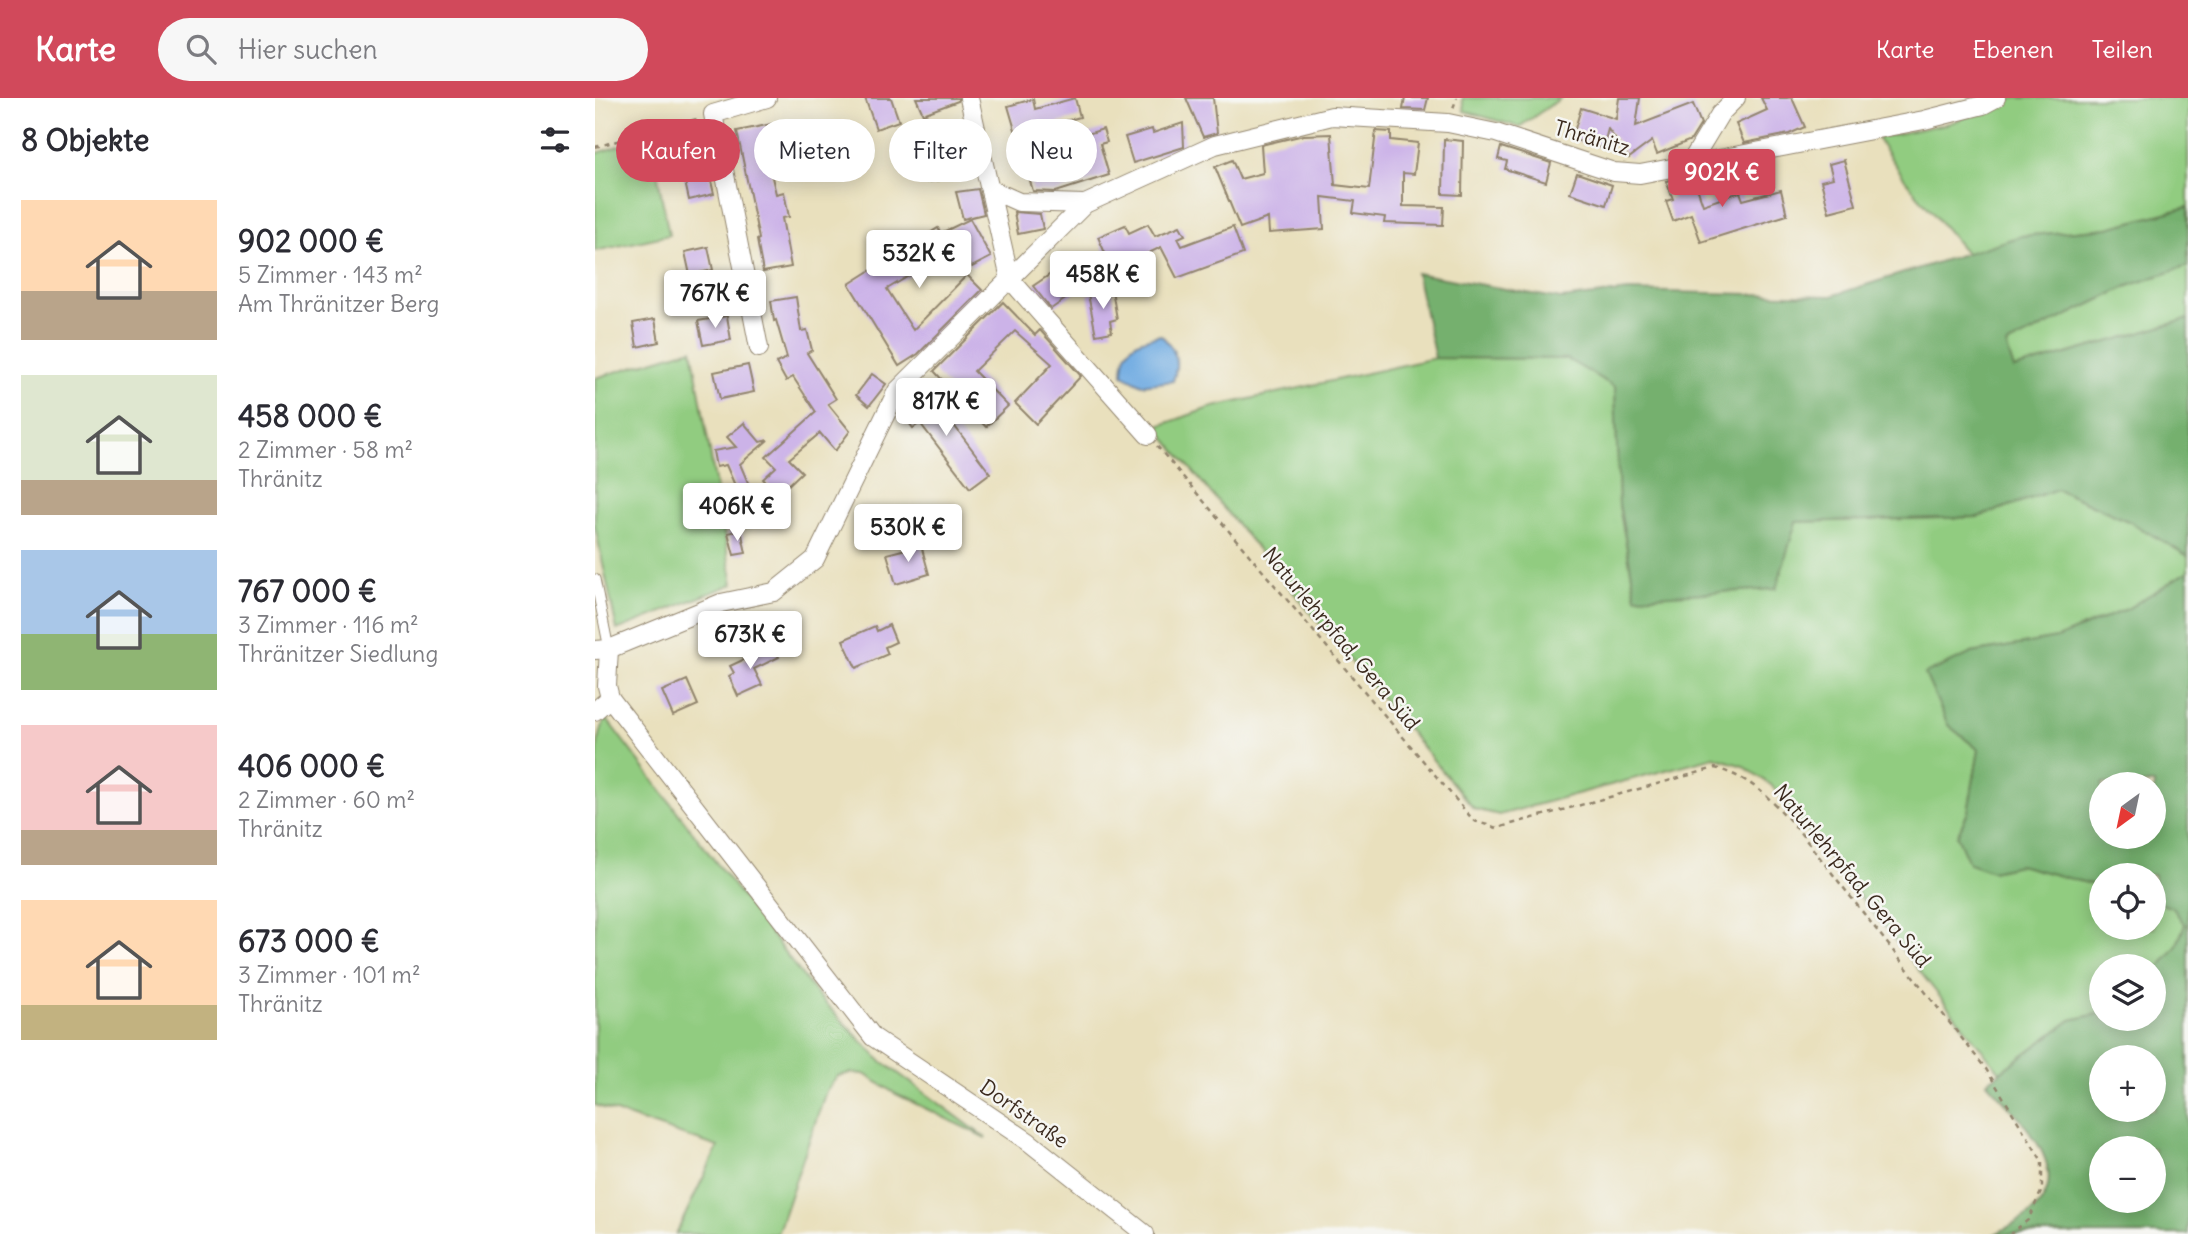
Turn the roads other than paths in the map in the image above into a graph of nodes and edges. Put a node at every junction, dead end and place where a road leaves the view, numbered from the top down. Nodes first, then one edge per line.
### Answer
1 (767, 98) edge
2 (969, 98) edge
3 (1736, 98) edge
4 (1996, 98) edge
5 (1691, 162) junction
6 (992, 190) junction
7 (1085, 204) junction
8 (1010, 279) junction
9 (759, 348) dead end
10 (1149, 435) road end
11 (595, 579) edge
12 (602, 649) edge
13 (610, 698) junction
14 (595, 711) edge
15 (1145, 1234) edge

1 - 9 street
2 - 6 street
3 - 5 street
4 - 5 street, Thränitz
5 - 7 street, Thränitz
6 - 7 street, Thränitz
6 - 8 street
7 - 8 street, Thränitz
8 - 10 street
8 - 12 street, Thränitz
11 - 12 lane
12 - 13 street
13 - 14 street
13 - 15 street, Dorfstraße

